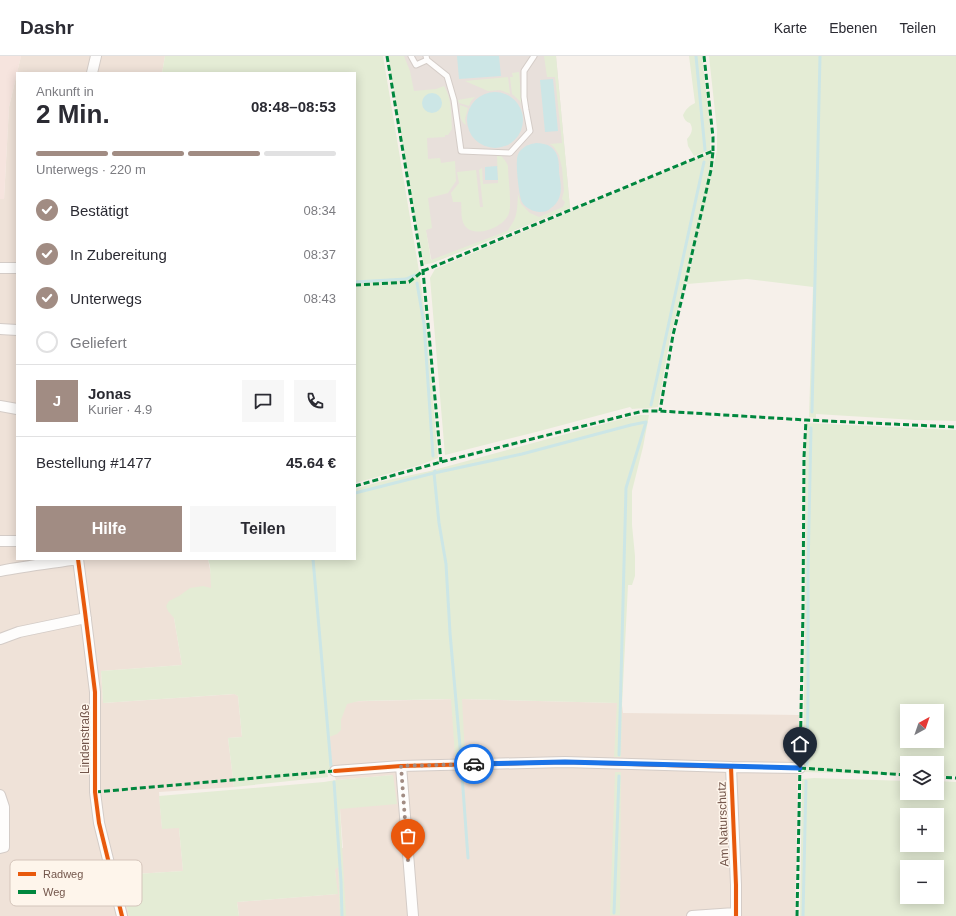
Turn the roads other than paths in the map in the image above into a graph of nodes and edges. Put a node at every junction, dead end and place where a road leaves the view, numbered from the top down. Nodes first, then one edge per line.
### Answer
1 (96, 56) edge
2 (411, 56) edge
3 (534, 56) edge
4 (427, 58) edge
5 (92, 72) edge
6 (0, 268) edge
7 (16, 268) edge
8 (0, 329) edge
9 (16, 330) edge
10 (0, 406) edge
11 (16, 409) edge
12 (0, 541) edge
13 (16, 541) edge
14 (72, 560) edge
15 (78, 560) edge
16 (0, 571) edge
17 (86, 618) junction
18 (0, 639) edge
19 (401, 766) junction
20 (731, 767) junction
21 (800, 768) dead end
22 (335, 771) dead end
23 (0, 795) edge
24 (0, 848) edge
25 (109, 860) edge
26 (120, 906) edge
27 (736, 914) edge
28 (122, 916) edge
29 (413, 916) edge
30 (692, 916) edge

1 - 5 street
2 - 4 lane
3 - 4 lane
6 - 7 street
8 - 9 street
10 - 11 street
12 - 13 street
14 - 16 street
15 - 17 street, Lindenstraße
17 - 18 street
17 - 25 street, Lindenstraße
19 - 20 street, Am Naturschutz
19 - 22 street, Am Naturschutz
19 - 29 street
20 - 21 street, Am Naturschutz
20 - 27 street, Am Naturschutz
23 - 24 street
26 - 28 street, Lindenstraße
27 - 30 street

